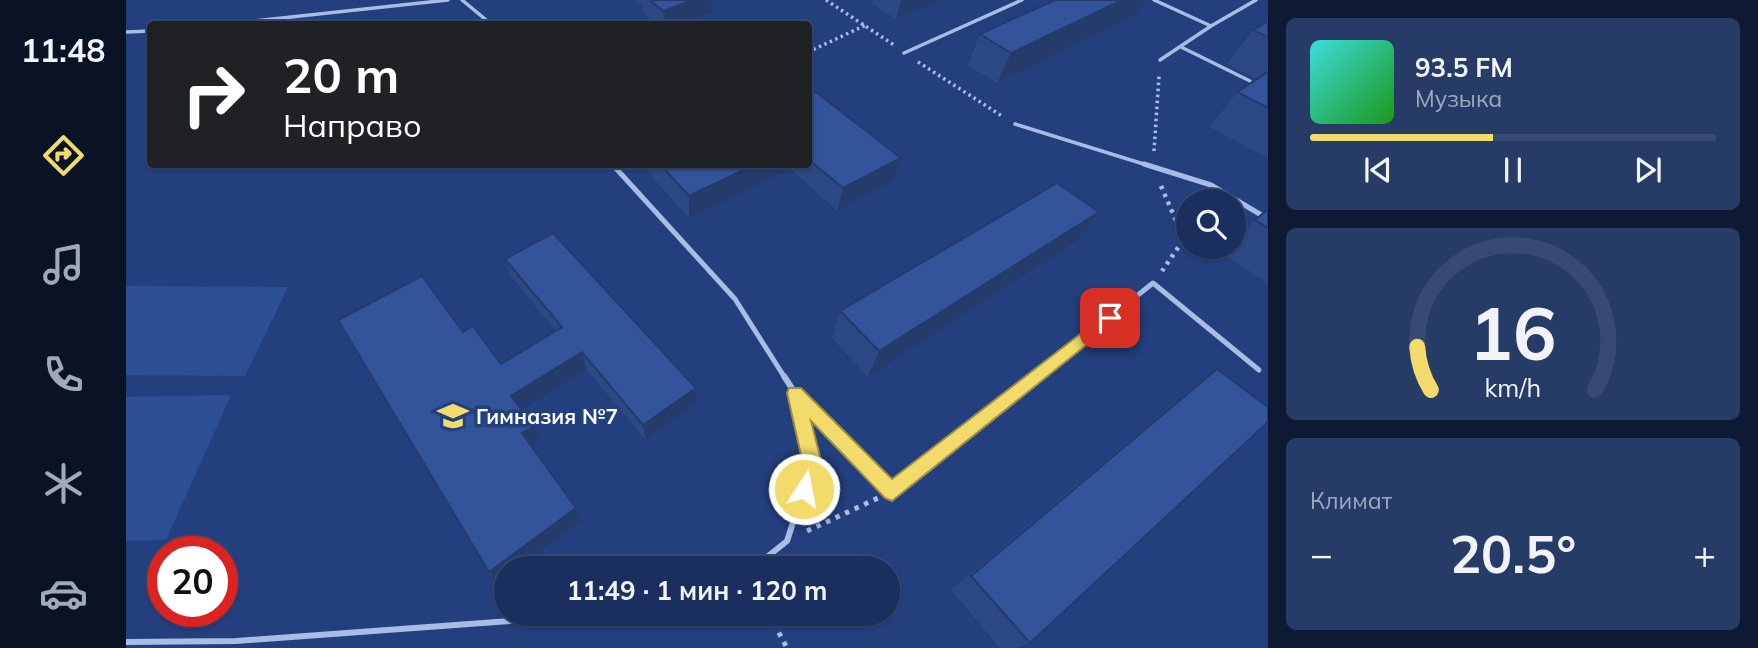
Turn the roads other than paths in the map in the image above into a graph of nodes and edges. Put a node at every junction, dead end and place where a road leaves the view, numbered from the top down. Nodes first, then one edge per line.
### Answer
1 (448, 0) edge
2 (462, 0) edge
3 (1022, 0) edge
4 (1154, 0) edge
5 (1256, 0) edge
6 (255, 21) edge
7 (487, 21) edge
8 (1210, 26) junction
9 (147, 31) edge
10 (126, 32) edge
11 (1181, 47) junction
12 (904, 53) dead end
13 (1160, 60) dead end
14 (1250, 81) edge
15 (1015, 124) dead end
16 (616, 168) edge
17 (1268, 219) edge
18 (1259, 370) dead end
19 (795, 393) junction
20 (768, 556) edge
21 (494, 623) edge
22 (126, 642) edge
23 (236, 645) edge

1 - 6 lane
2 - 7 lane
3 - 12 lane
4 - 8 lane
5 - 8 lane
8 - 11 lane
9 - 10 lane
11 - 13 lane
11 - 14 lane
15 - 17 lane
16 - 19 lane
18 - 19 lane
19 - 20 lane
21 - 23 lane
22 - 23 lane

